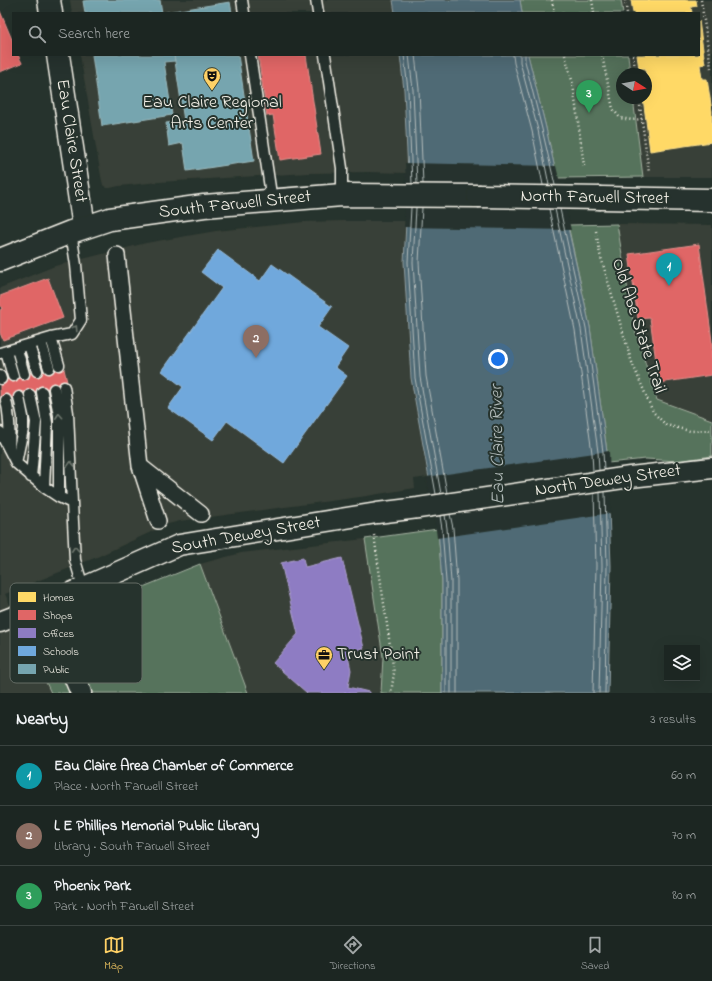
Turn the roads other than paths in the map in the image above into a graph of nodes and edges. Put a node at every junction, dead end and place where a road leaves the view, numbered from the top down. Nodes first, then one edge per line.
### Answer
1 (49, 0) edge
2 (242, 0) edge
3 (316, 0) edge
4 (51, 12) edge
5 (244, 12) edge
6 (318, 12) edge
7 (58, 56) edge
8 (250, 56) edge
9 (325, 56) edge
10 (342, 195) junction
11 (478, 196) joint
12 (712, 200) edge
13 (272, 201) junction
14 (78, 230) junction
15 (117, 255) dead end
16 (0, 260) edge
17 (51, 338) junction
18 (41, 342) junction
19 (29, 345) junction
20 (17, 349) junction
21 (3, 352) edge
22 (59, 365) dead end
23 (49, 368) dead end
24 (37, 371) dead end
25 (24, 374) dead end
26 (13, 376) dead end
27 (64, 387) dead end
28 (54, 389) dead end
29 (42, 392) dead end
30 (30, 395) dead end
31 (19, 397) dead end
32 (6, 400) dead end
33 (0, 432) edge
34 (9, 450) junction
35 (16, 463) junction
36 (140, 466) junction
37 (712, 468) edge
38 (31, 477) junction
39 (44, 486) junction
40 (505, 495) joint
41 (59, 497) junction
42 (72, 503) junction
43 (201, 514) dead end
44 (158, 521) dead end
45 (82, 583) edge
46 (92, 583) edge
47 (10, 618) edge
48 (0, 622) edge
49 (77, 683) edge
50 (81, 693) edge

1 - 4 main road
2 - 5 lane
3 - 6 lane
7 - 14 main road, Eau Claire Street
8 - 13 lane
9 - 10 lane
10 - 11 main road, South Farwell Street
10 - 13 main road, South Farwell Street
11 - 12 main road, North Farwell Street, bridge
13 - 14 main road, South Farwell Street
14 - 16 main road, South Farwell Street
17 -> 14 lane
15 - 36 street
17 - 18 lane
17 - 22 lane
18 - 19 lane
18 - 23 lane
19 - 20 lane
19 - 24 lane
20 - 21 lane
20 - 25 lane
21 - 26 lane
42 -> 27 lane
41 -> 28 lane
29 - 39 lane
30 - 38 lane
31 - 35 lane
32 - 34 lane
33 - 34 lane
34 - 35 lane
35 - 38 lane
36 - 43 street
36 - 44 street
37 - 40 street, North Dewey Street
38 - 39 lane
39 - 41 lane
40 - 46 street, South Dewey Street
41 - 42 lane
45 -> 42 lane
47 - 48 street, South Dewey Street
49 - 50 street

